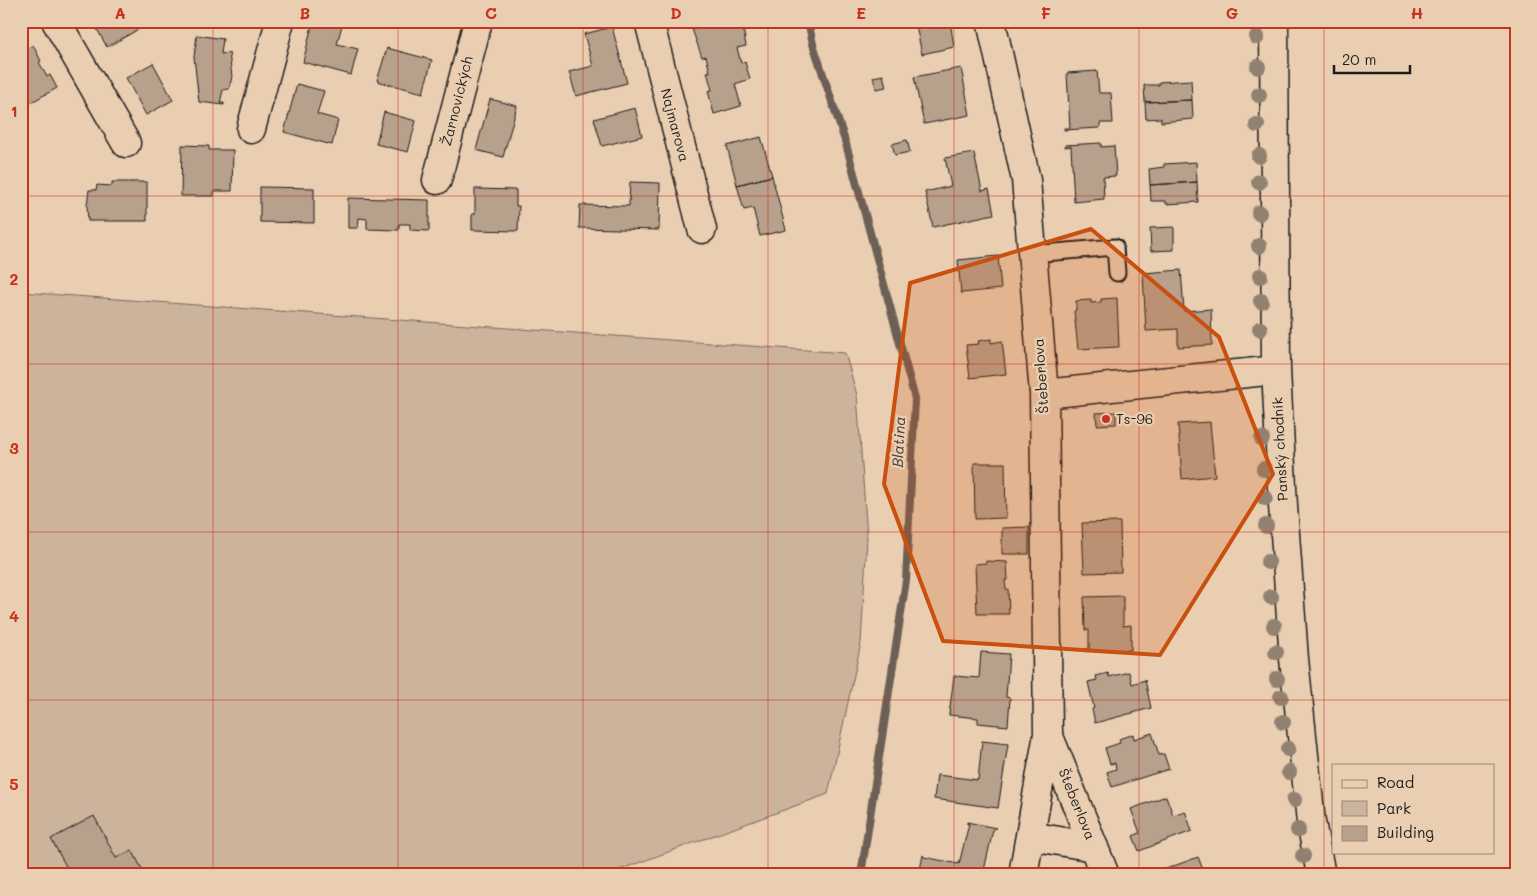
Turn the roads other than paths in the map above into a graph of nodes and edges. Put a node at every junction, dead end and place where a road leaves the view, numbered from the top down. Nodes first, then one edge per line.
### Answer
1 (56, 21) edge
2 (280, 21) edge
3 (478, 21) edge
4 (649, 21) edge
5 (991, 21) edge
6 (1274, 21) edge
7 (251, 129) dead end
8 (126, 142) dead end
9 (437, 180) dead end
10 (702, 228) dead end
11 (1032, 254) junction
12 (1117, 272) dead end
13 (1276, 370) junction
14 (1044, 394) junction
15 (1048, 734) junction
16 (1030, 836) junction
17 (1094, 847) junction
18 (1023, 875) edge
19 (1105, 875) edge
20 (1321, 875) edge

1 - 8 street
2 - 7 street
3 - 9 street, Žarnovických
4 - 10 street, Najmarova
5 - 11 street, Šteberlova
6 - 13 street, Panský chodník
11 - 12 lane
11 - 14 street, Šteberlova
13 - 14 street
13 - 20 street, Panský chodník
14 - 15 street, Šteberlova
15 - 16 street, Šteberlova
15 - 17 street, Šteberlova
16 - 17 street
16 - 18 street, Šteberlova
17 - 19 street, Šteberlova

